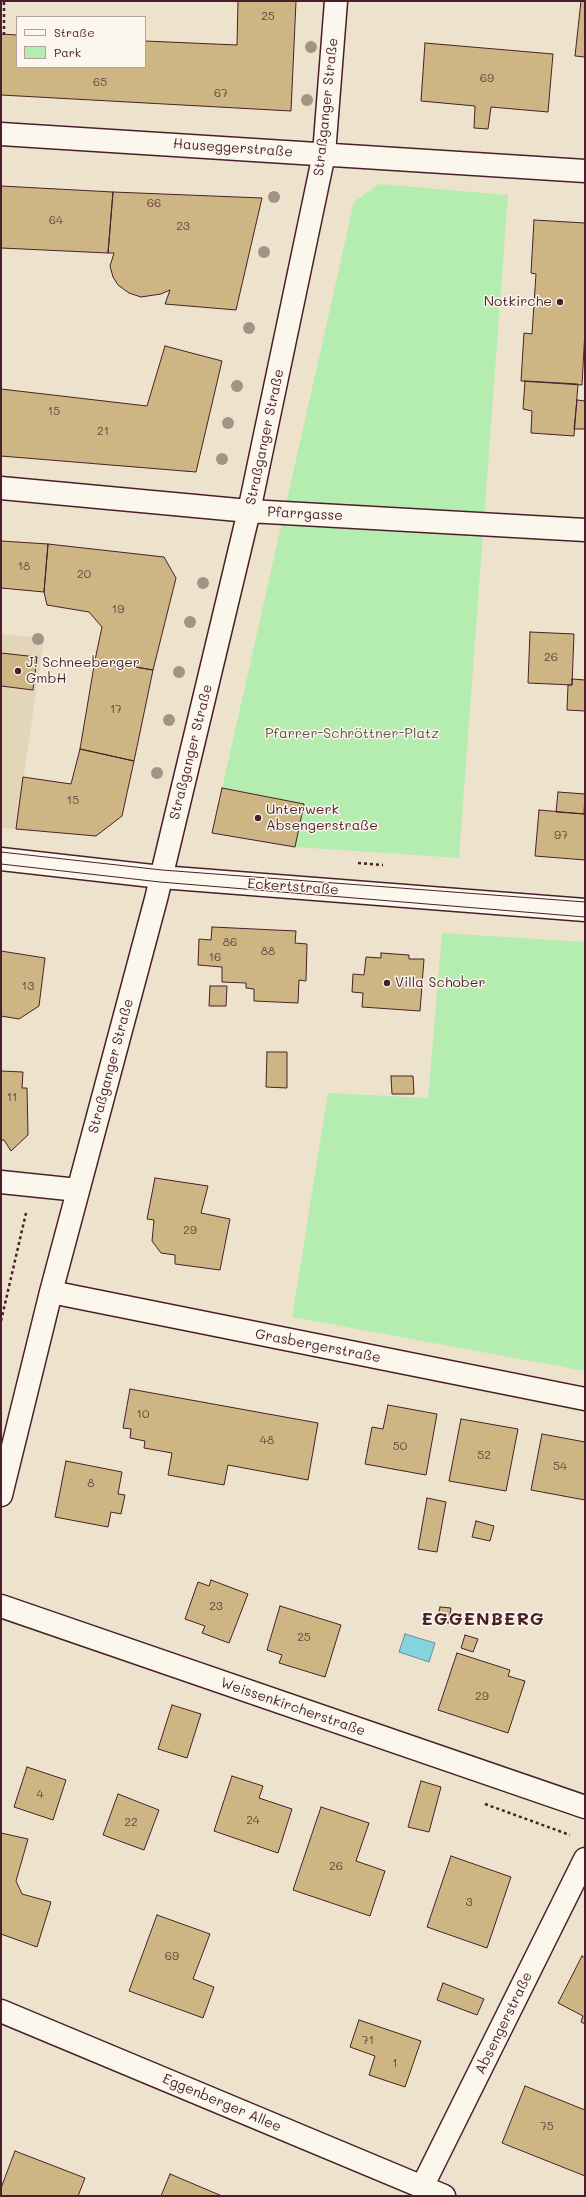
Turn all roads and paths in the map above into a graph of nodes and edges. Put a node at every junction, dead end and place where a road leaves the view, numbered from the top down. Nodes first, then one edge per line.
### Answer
1 (4, 1) edge
2 (336, 1) edge
3 (4, 34) dead end
4 (1, 134) edge
5 (324, 154) junction
6 (585, 171) edge
7 (1, 488) edge
8 (249, 511) junction
9 (585, 530) edge
10 (1, 859) edge
11 (161, 877) junction
12 (585, 910) edge
13 (1, 1182) edge
14 (78, 1190) junction
15 (26, 1213) dead end
16 (51, 1292) junction
17 (1, 1321) edge
18 (585, 1399) edge
19 (1, 1495) edge
20 (1, 1606) edge
21 (585, 1807) edge
22 (585, 1859) edge
23 (1, 2011) edge
24 (422, 2187) junction
25 (444, 2196) edge

1 - 3 path
2 - 5 street, Straßganger Straße
4 - 5 street, Hauseggerstraße
5 - 6 street, Hauseggerstraße
5 - 8 street, Straßganger Straße
7 - 8 street, Pfarrgasse
8 - 9 street, Pfarrgasse
8 - 11 street, Straßganger Straße
10 - 11 street, Eckertstraße
11 - 12 street, Eckertstraße
11 - 14 street, Straßganger Straße
13 - 14 street
14 - 16 street, Straßganger Straße
15 - 17 path
16 - 18 street, Grasbergerstraße
16 - 19 street, Straßganger Straße
20 - 21 street, Weissenkircherstraße
22 - 24 street, Absengerstraße
23 - 24 street, Eggenberger Allee
24 - 25 street, Eggenberger Allee

